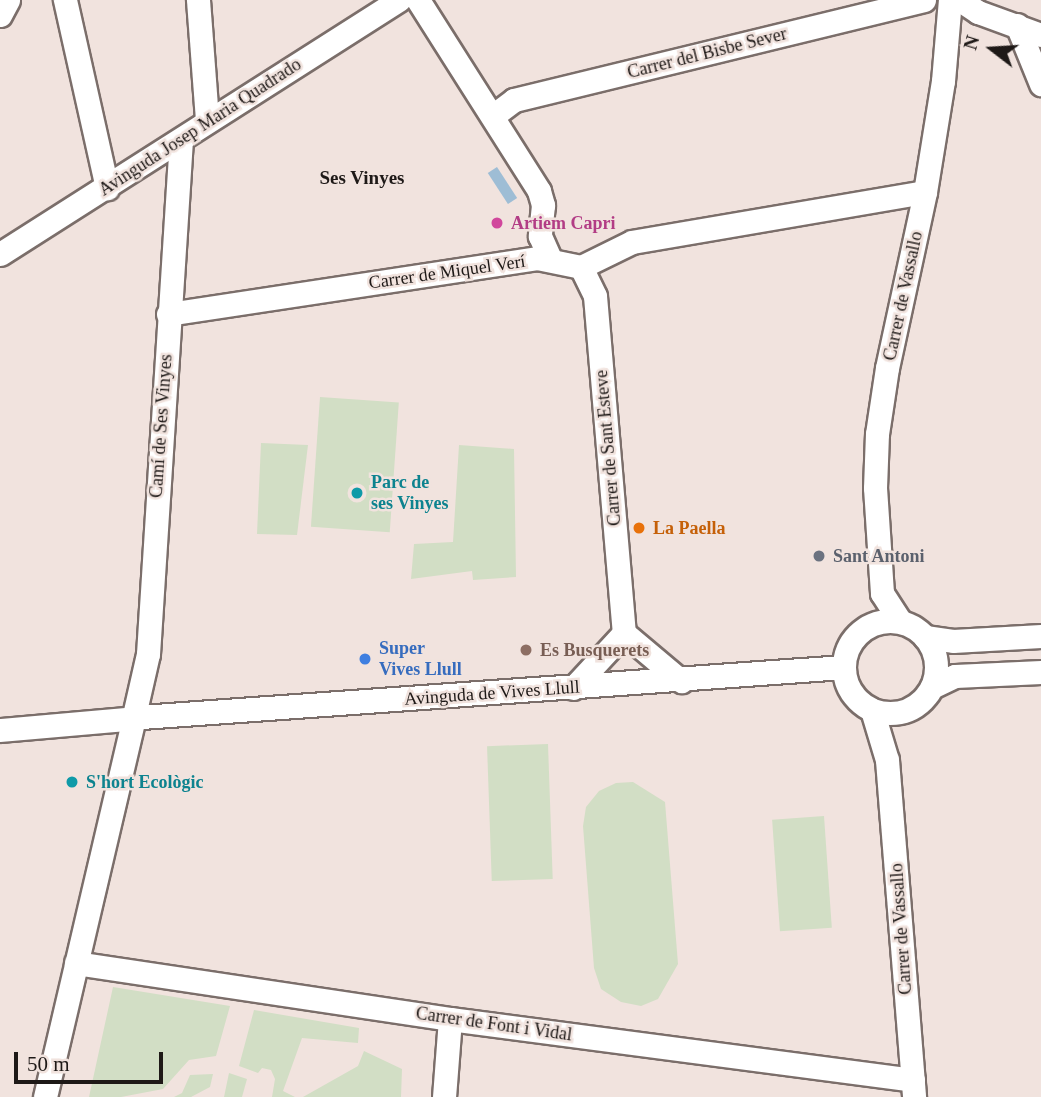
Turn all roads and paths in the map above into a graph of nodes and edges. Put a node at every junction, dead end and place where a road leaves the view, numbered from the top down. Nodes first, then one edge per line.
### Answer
1 (8, 0) edge
2 (65, 0) edge
3 (198, 0) edge
4 (400, 0) edge
5 (418, 0) edge
6 (924, 0) edge
7 (950, 0) edge
8 (960, 0) edge
9 (0, 15) edge
10 (1017, 25) junction
11 (1041, 35) edge
12 (1041, 84) edge
13 (494, 114) junction
14 (207, 121) junction
15 (181, 140) junction
16 (107, 188) junction
17 (925, 192) junction
18 (0, 254) edge
19 (550, 258) junction
20 (581, 267) junction
21 (168, 314) junction
22 (882, 593) junction
23 (900, 621) junction
24 (870, 625) junction
25 (624, 633) junction
26 (925, 636) junction
27 (1041, 636) edge
28 (844, 667) junction
29 (1041, 672) edge
30 (681, 681) junction
31 (932, 687) junction
32 (573, 688) junction
33 (872, 710) junction
34 (898, 713) junction
35 (134, 718) junction
36 (0, 730) edge
37 (887, 760) junction
38 (76, 963) junction
39 (450, 1019) junction
40 (913, 1088) edge
41 (45, 1097) edge
42 (444, 1097) edge

1 - 9 street
2 - 16 street
3 - 14 street
4 - 14 street, Avinguda Josep Maria Quadrado
5 - 13 street
6 - 13 street, Carrer del Bisbe Sever
7 - 17 street, Carrer de Vassallo
8 - 10 street
10 - 11 street
10 - 12 street
13 - 19 street
14 - 15 street, Avinguda Josep Maria Quadrado
15 - 16 street, Avinguda Josep Maria Quadrado
15 - 21 street, Camí de Ses Vinyes
16 - 18 street, Avinguda Josep Maria Quadrado
17 - 20 street
17 - 22 street, Carrer de Vassallo
19 - 20 street, Carrer de Miquel Verí
19 - 21 street, Carrer de Miquel Verí
20 - 25 street, Carrer de Sant Esteve
21 - 35 street, Camí de Ses Vinyes
22 - 23 street
22 - 24 street
23 - 24 street
23 - 26 street
24 - 28 street
25 - 30 street
25 - 32 street
26 - 27 street
26 - 31 street
28 - 30 street, Avinguda de Vives Llull
28 - 33 street
29 - 31 street
30 - 32 street, Avinguda de Vives Llull
31 - 34 street
32 - 35 street, Avinguda de Vives Llull
33 - 34 street
33 - 37 street, Carrer de Vassallo
34 - 37 street, Carrer de Vassallo
35 - 36 street, Avinguda de Vives Llull
35 - 38 street, Camí de Ses Vinyes
37 - 40 street, Carrer de Vassallo
38 - 39 street, Carrer de Font i Vidal
38 - 41 street, Camí de Ses Vinyes
39 - 40 street, Carrer de Font i Vidal
39 - 42 street

